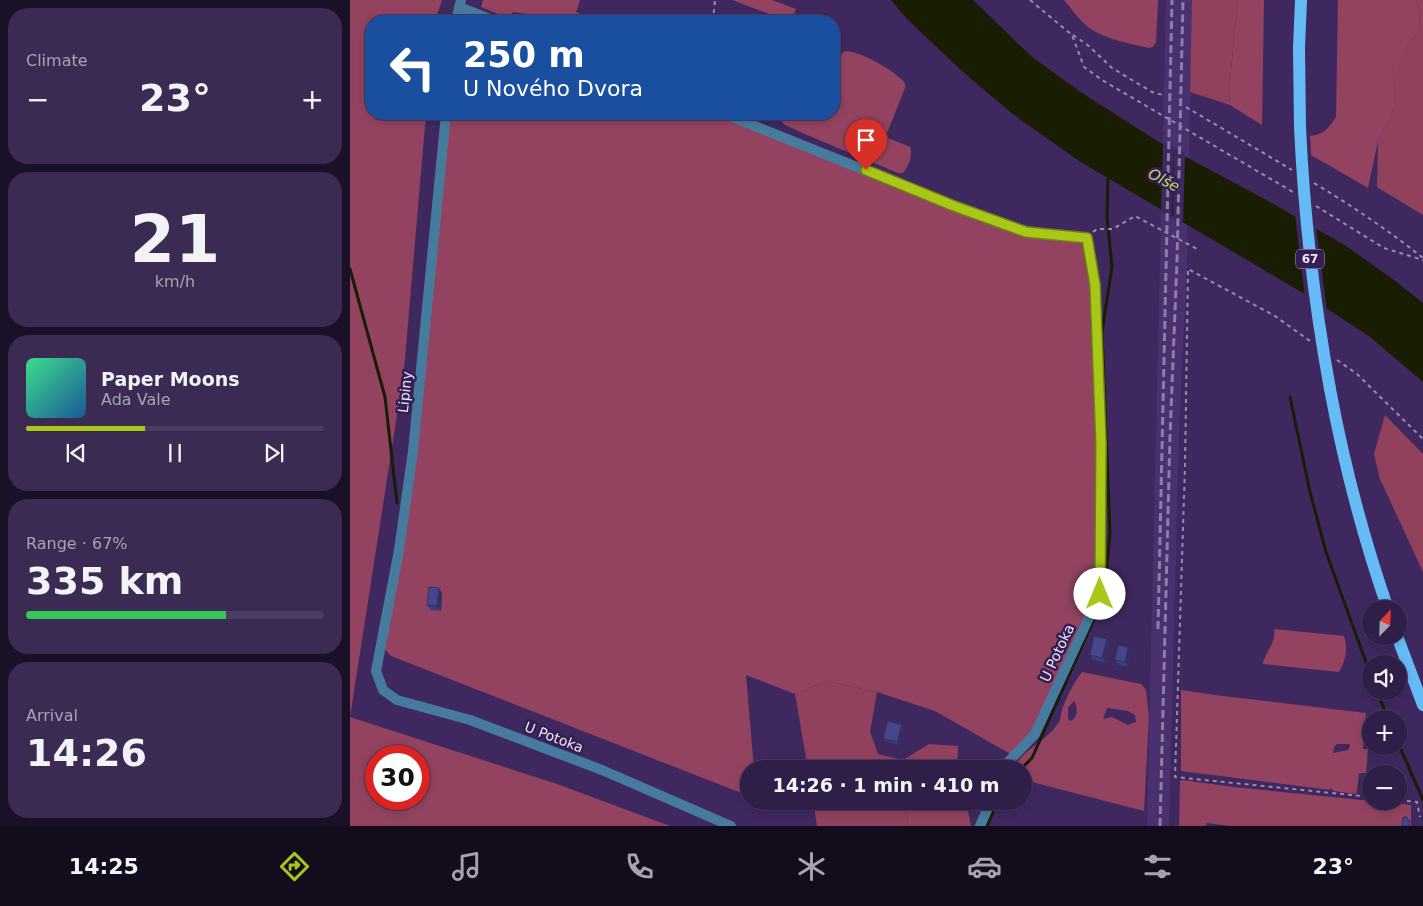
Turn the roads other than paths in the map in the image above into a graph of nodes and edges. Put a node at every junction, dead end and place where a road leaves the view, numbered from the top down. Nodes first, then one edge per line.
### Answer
1 (1301, 0) edge
2 (460, 3) edge
3 (483, 15) edge
4 (445, 120) edge
5 (740, 120) edge
6 (1385, 600) edge
7 (1400, 645) edge
8 (376, 671) joint
9 (1423, 705) edge
10 (1010, 760) edge
11 (987, 810) edge
12 (732, 826) edge
13 (980, 826) edge

1 - 6 main road, 67, bridge
2 - 3 street
4 - 8 street, Lipiny
5 - 10 street, U Potoka
7 - 9 main road
8 - 12 street, U Potoka
11 - 13 street

